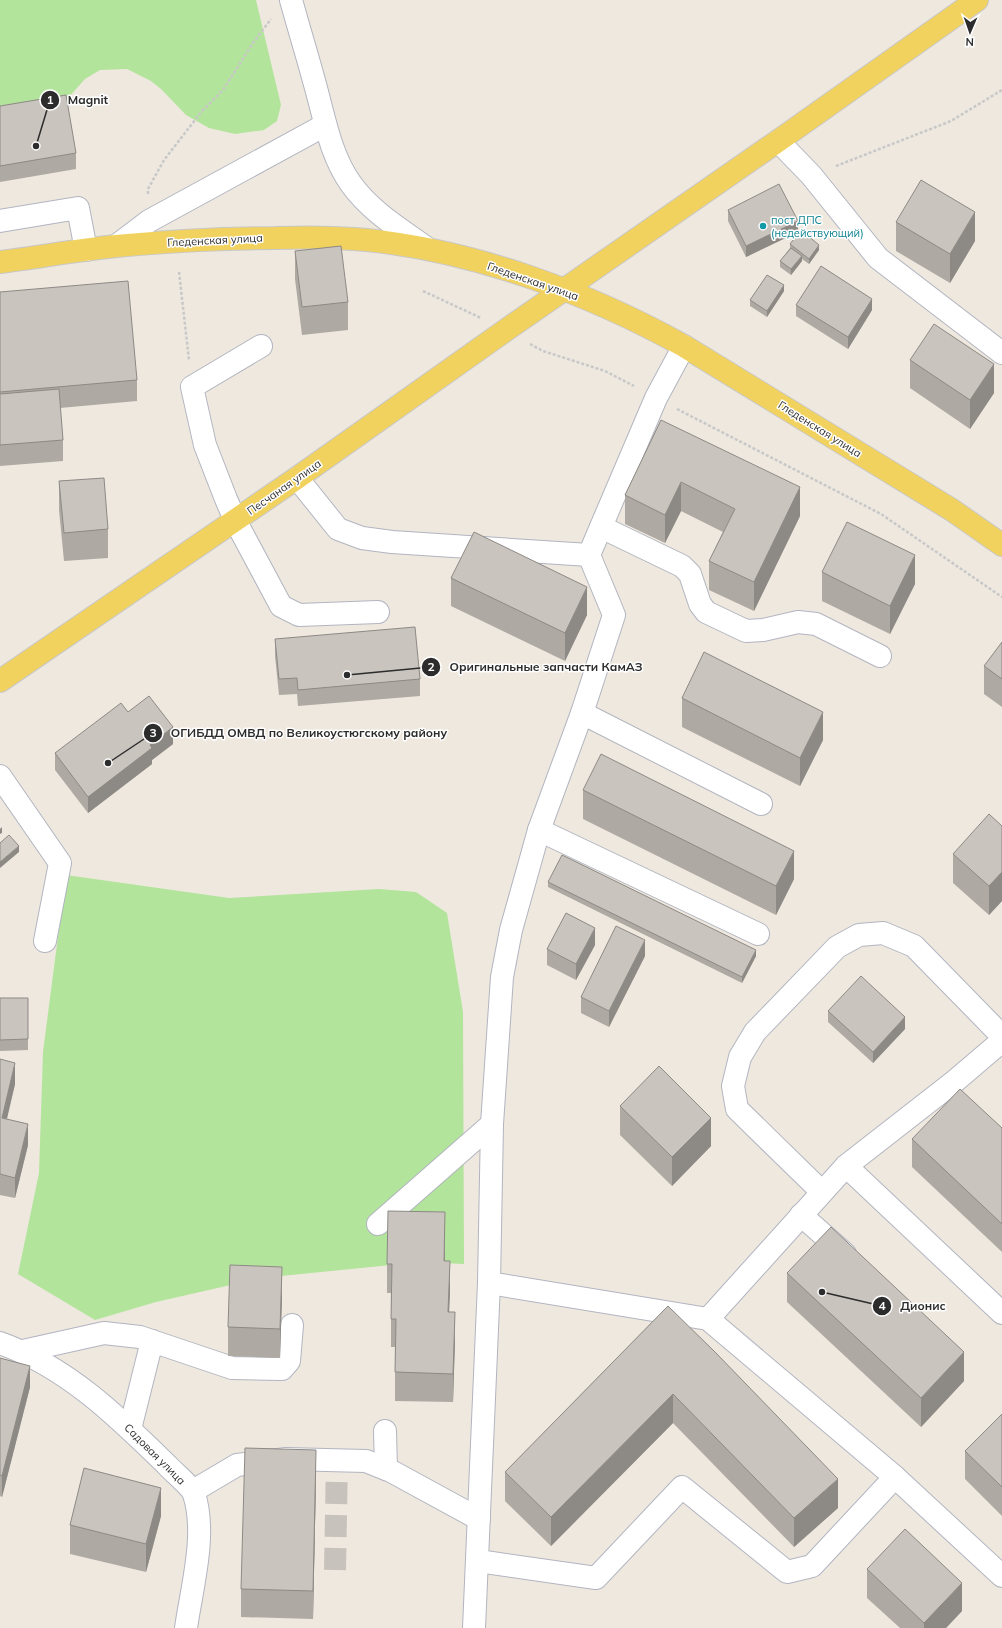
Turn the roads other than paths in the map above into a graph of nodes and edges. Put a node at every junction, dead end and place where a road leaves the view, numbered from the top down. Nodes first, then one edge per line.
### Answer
1 (291, 0) edge
2 (977, 0) edge
3 (325, 125) junction
4 (778, 141) junction
5 (0, 221) edge
6 (116, 246) junction
7 (428, 249) junction
8 (86, 250) junction
9 (0, 262) edge
10 (564, 289) junction
11 (261, 346) dead end
12 (684, 346) junction
13 (1002, 353) edge
14 (297, 478) junction
15 (235, 520) junction
16 (601, 527) junction
17 (1002, 545) edge
18 (589, 555) junction
19 (378, 612) dead end
20 (880, 656) dead end
21 (0, 681) edge
22 (582, 713) junction
23 (0, 776) edge
24 (760, 804) dead end
25 (539, 830) junction
26 (758, 934) dead end
27 (45, 942) dead end
28 (1002, 1036) edge
29 (1002, 1041) edge
30 (492, 1124) junction
31 (846, 1166) junction
32 (822, 1192) junction
33 (802, 1215) junction
34 (378, 1224) dead end
35 (860, 1268) edge
36 (490, 1283) junction
37 (1002, 1313) edge
38 (708, 1319) junction
39 (292, 1325) dead end
40 (152, 1341) junction
41 (0, 1343) edge
42 (23, 1351) junction
43 (130, 1429) junction
44 (385, 1431) dead end
45 (386, 1469) junction
46 (895, 1477) junction
47 (193, 1491) junction
48 (479, 1519) junction
49 (478, 1561) junction
50 (1002, 1576) edge
51 (186, 1628) edge
52 (474, 1628) edge

1 - 3 street
2 - 4 main road, Песчаная улица
3 - 6 street
3 - 7 street
4 - 10 main road, Песчаная улица
4 - 13 street
5 - 8 street
6 - 7 main road, Гледенская улица
6 - 8 main road, Гледенская улица
7 - 10 main road, Гледенская улица
8 - 9 main road, Гледенская улица
10 - 12 main road, Гледенская улица
10 - 14 main road, Песчаная улица
11 - 15 street
12 - 16 street
12 - 17 main road, Гледенская улица
14 - 15 main road, Песчаная улица
14 - 18 street
15 - 19 street
15 - 21 main road, Песчаная улица
16 - 18 street
16 - 20 street
18 - 22 street
22 - 24 street
22 - 25 street
23 - 27 street
25 - 26 street
25 - 30 street
28 - 32 street
29 - 31 street
30 - 34 street
30 - 36 street
31 - 32 street
31 - 37 street
32 - 33 street
33 - 35 street
33 - 38 street
36 - 38 street
36 - 48 street
38 - 46 street
39 - 40 street
40 - 42 street
40 - 43 street
41 - 42 street, Садовая улица
42 - 43 street, Садовая улица
43 - 47 street, Садовая улица
44 - 45 street
45 - 47 street
45 - 48 street
46 - 49 street
46 - 50 street
47 - 51 street, Садовая улица
48 - 49 street
49 - 52 street

